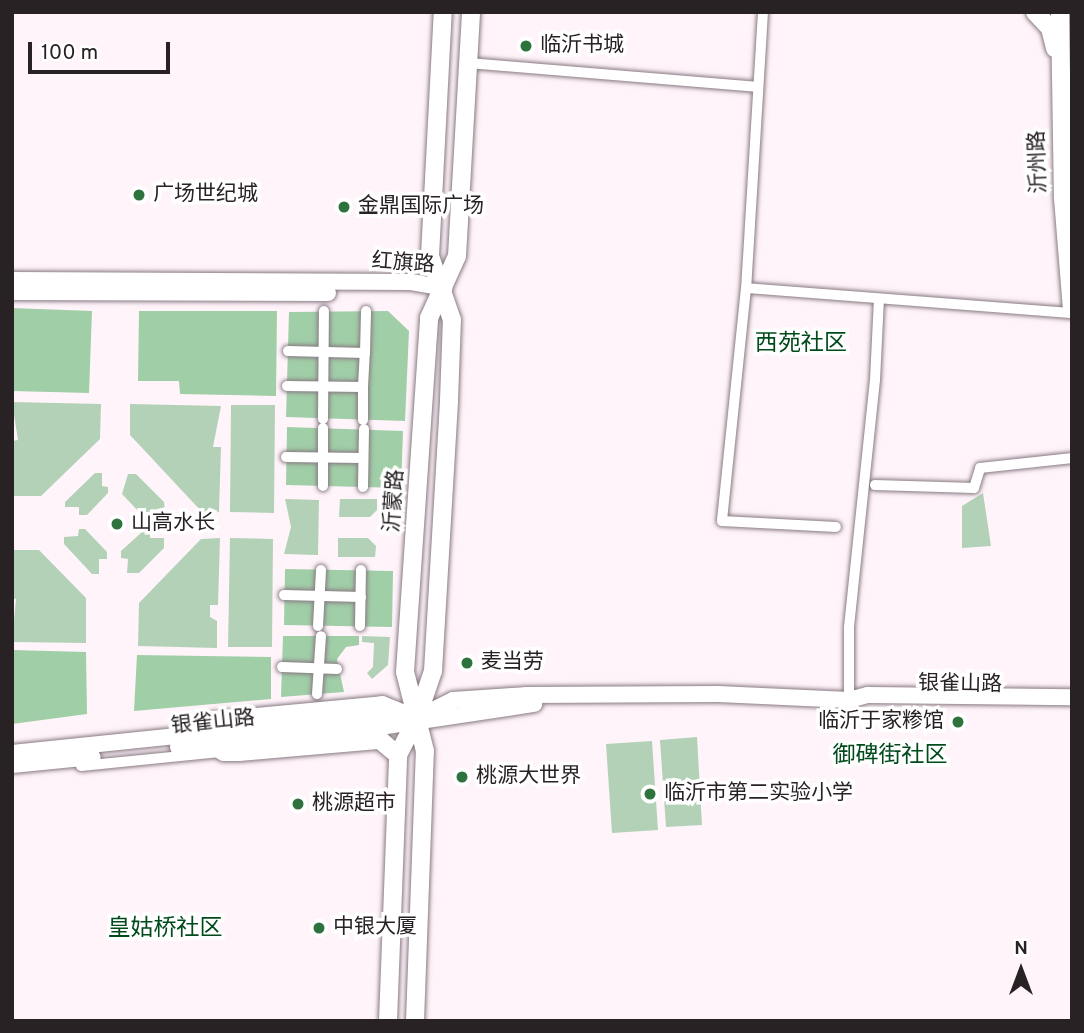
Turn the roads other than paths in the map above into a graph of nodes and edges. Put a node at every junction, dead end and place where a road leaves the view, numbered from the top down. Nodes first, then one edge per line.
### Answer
1 (443, 12) edge
2 (471, 12) edge
3 (763, 12) edge
4 (1035, 12) edge
5 (1060, 12) edge
6 (1071, 12) edge
7 (1072, 19) edge
8 (467, 63) junction
9 (1060, 71) junction
10 (757, 87) junction
11 (12, 280) edge
12 (443, 288) junction
13 (746, 288) junction
14 (12, 292) edge
15 (879, 299) junction
16 (366, 311) dead end
17 (1072, 311) edge
18 (324, 312) dead end
19 (288, 351) dead end
20 (325, 352) junction
21 (365, 353) junction
22 (287, 386) dead end
23 (324, 387) junction
24 (363, 387) junction
25 (286, 457) dead end
26 (323, 457) junction
27 (362, 458) junction
28 (1072, 458) edge
29 (875, 485) dead end
30 (323, 486) dead end
31 (362, 487) dead end
32 (836, 527) dead end
33 (321, 570) dead end
34 (361, 570) dead end
35 (284, 595) dead end
36 (320, 596) junction
37 (360, 597) junction
38 (360, 626) dead end
39 (282, 667) dead end
40 (319, 667) junction
41 (337, 669) dead end
42 (317, 694) dead end
43 (1072, 697) edge
44 (849, 700) junction
45 (1072, 708) edge
46 (417, 718) junction
47 (214, 720) junction
48 (166, 738) junction
49 (12, 746) edge
50 (218, 748) junction
51 (12, 753) edge
52 (398, 755) junction
53 (12, 765) edge
54 (12, 772) edge
55 (388, 1021) edge
56 (415, 1021) edge

1 - 12 main road
2 - 8 main road, 沂蒙路
3 - 10 street
4 - 9 main road
5 - 9 main road, 沂州路
6 - 7 main road
8 - 10 street
8 - 12 main road, 沂蒙路
9 - 17 main road, 沂州路
10 - 13 street
11 - 12 main road, 红旗路
12 - 14 main road, 红旗路
12 - 46 main road
12 - 46 main road, 沂蒙路
13 - 15 street
13 - 32 street
15 - 17 street
15 - 44 street
16 - 21 street
18 - 20 street
19 - 20 street
20 - 21 street
20 - 23 street
21 - 24 street
22 - 23 street
23 - 24 street
23 - 26 street
24 - 27 street
25 - 26 street
26 - 27 street
26 - 30 street
27 - 31 street
28 - 29 street
33 - 36 street
34 - 37 street
35 - 36 street
36 - 37 street
36 - 40 street
37 - 38 street
39 - 40 street
40 - 41 street
40 - 42 street
43 - 44 main road, 银雀山路
44 - 45 main road, 银雀山路
44 - 46 main road, 银雀山路
46 - 47 main road
46 - 48 main road, 银雀山路
46 - 50 main road, 银雀山路
46 - 52 main road
46 - 56 main road, 沂蒙路
47 - 48 main road
47 - 49 street
48 - 51 main road, 银雀山路
50 - 52 main road
50 - 53 main road, 银雀山路
50 - 54 street
52 - 55 main road

